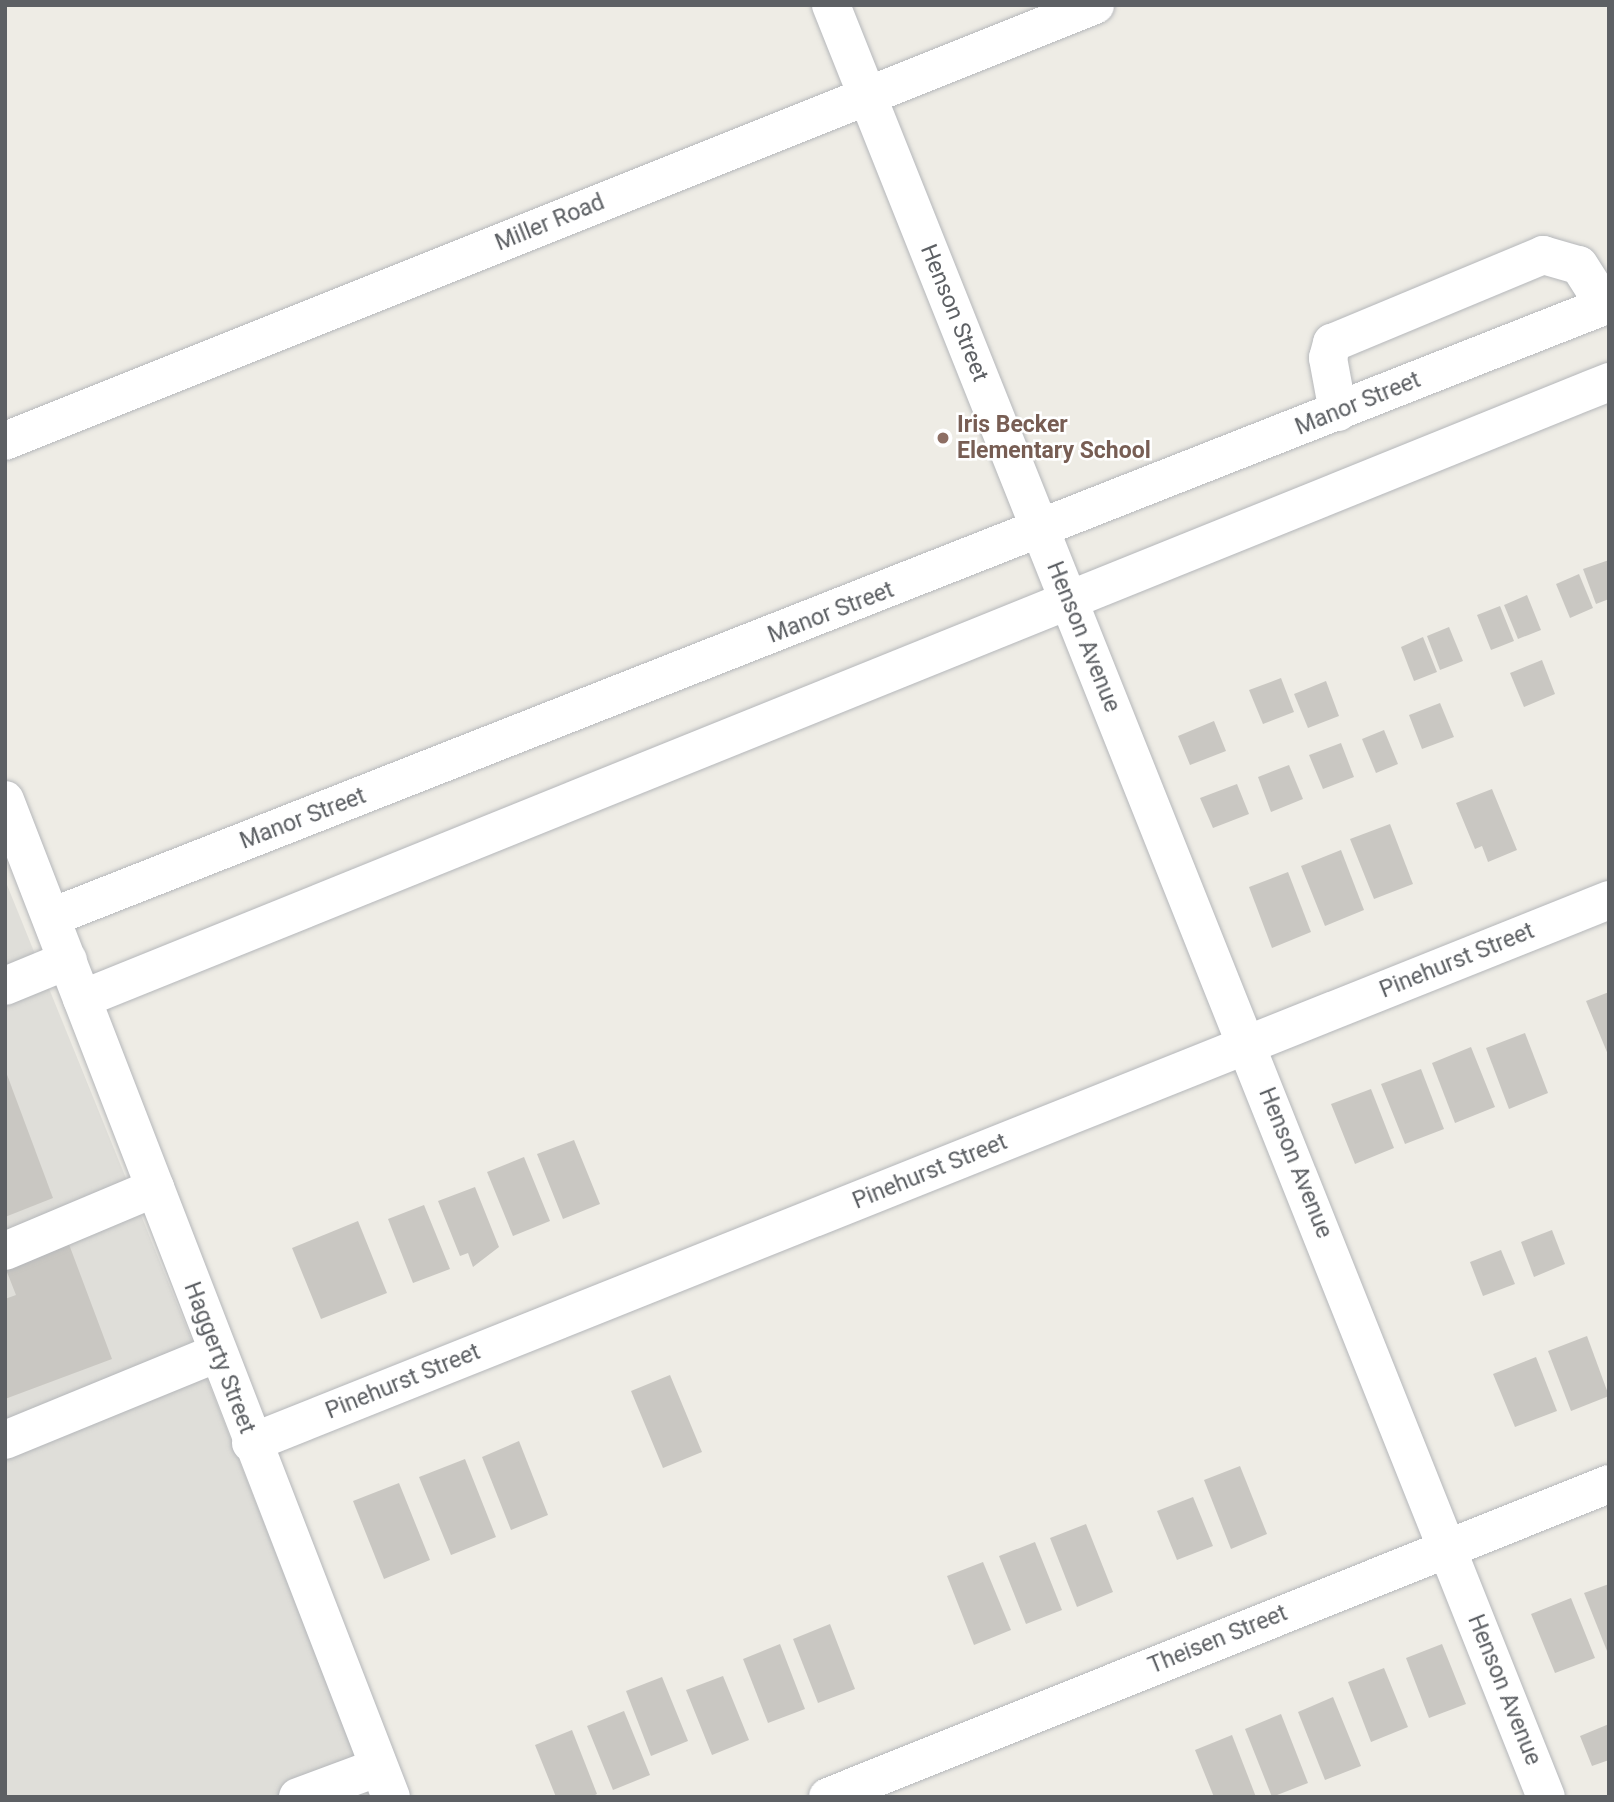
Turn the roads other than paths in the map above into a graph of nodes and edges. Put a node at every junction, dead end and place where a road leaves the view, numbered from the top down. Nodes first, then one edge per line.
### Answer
1 (831, 5) edge
2 (1095, 5) edge
3 (867, 96) junction
4 (1607, 305) edge
5 (1609, 383) edge
6 (1338, 412) junction
7 (5, 441) edge
8 (1041, 531) junction
9 (1068, 599) junction
10 (5, 800) edge
11 (1609, 900) edge
12 (52, 917) junction
13 (68, 960) junction
14 (5, 986) edge
15 (82, 999) junction
16 (1247, 1045) junction
17 (155, 1188) junction
18 (5, 1251) edge
19 (217, 1353) junction
20 (5, 1440) edge
21 (251, 1443) junction
22 (1609, 1484) edge
23 (1447, 1549) junction
24 (385, 1782) edge
25 (298, 1797) edge
26 (828, 1797) edge
27 (1546, 1797) edge

1 - 3 street
2 - 3 street, Miller Road
3 - 7 street, Miller Road
3 - 8 street, Henson Street
4 - 6 street, Manor Street
4 - 6 street
5 - 9 street
6 - 8 street, Manor Street
8 - 9 street, Henson Avenue
8 - 12 street, Manor Street
9 - 15 street
9 - 16 street, Henson Avenue
10 - 12 street, Haggerty Street
11 - 16 street, Pinehurst Street
12 - 13 street, Haggerty Street
13 - 14 street
13 - 15 street, Haggerty Street
15 - 17 street, Haggerty Street
16 - 21 street, Pinehurst Street
16 - 23 street, Henson Avenue
17 - 18 street
17 - 19 street, Haggerty Street
19 - 20 street
19 - 21 street, Haggerty Street
21 - 24 street, Haggerty Street
22 - 23 street, Theisen Street
23 - 26 street, Theisen Street
23 - 27 street, Henson Avenue
24 - 25 street

